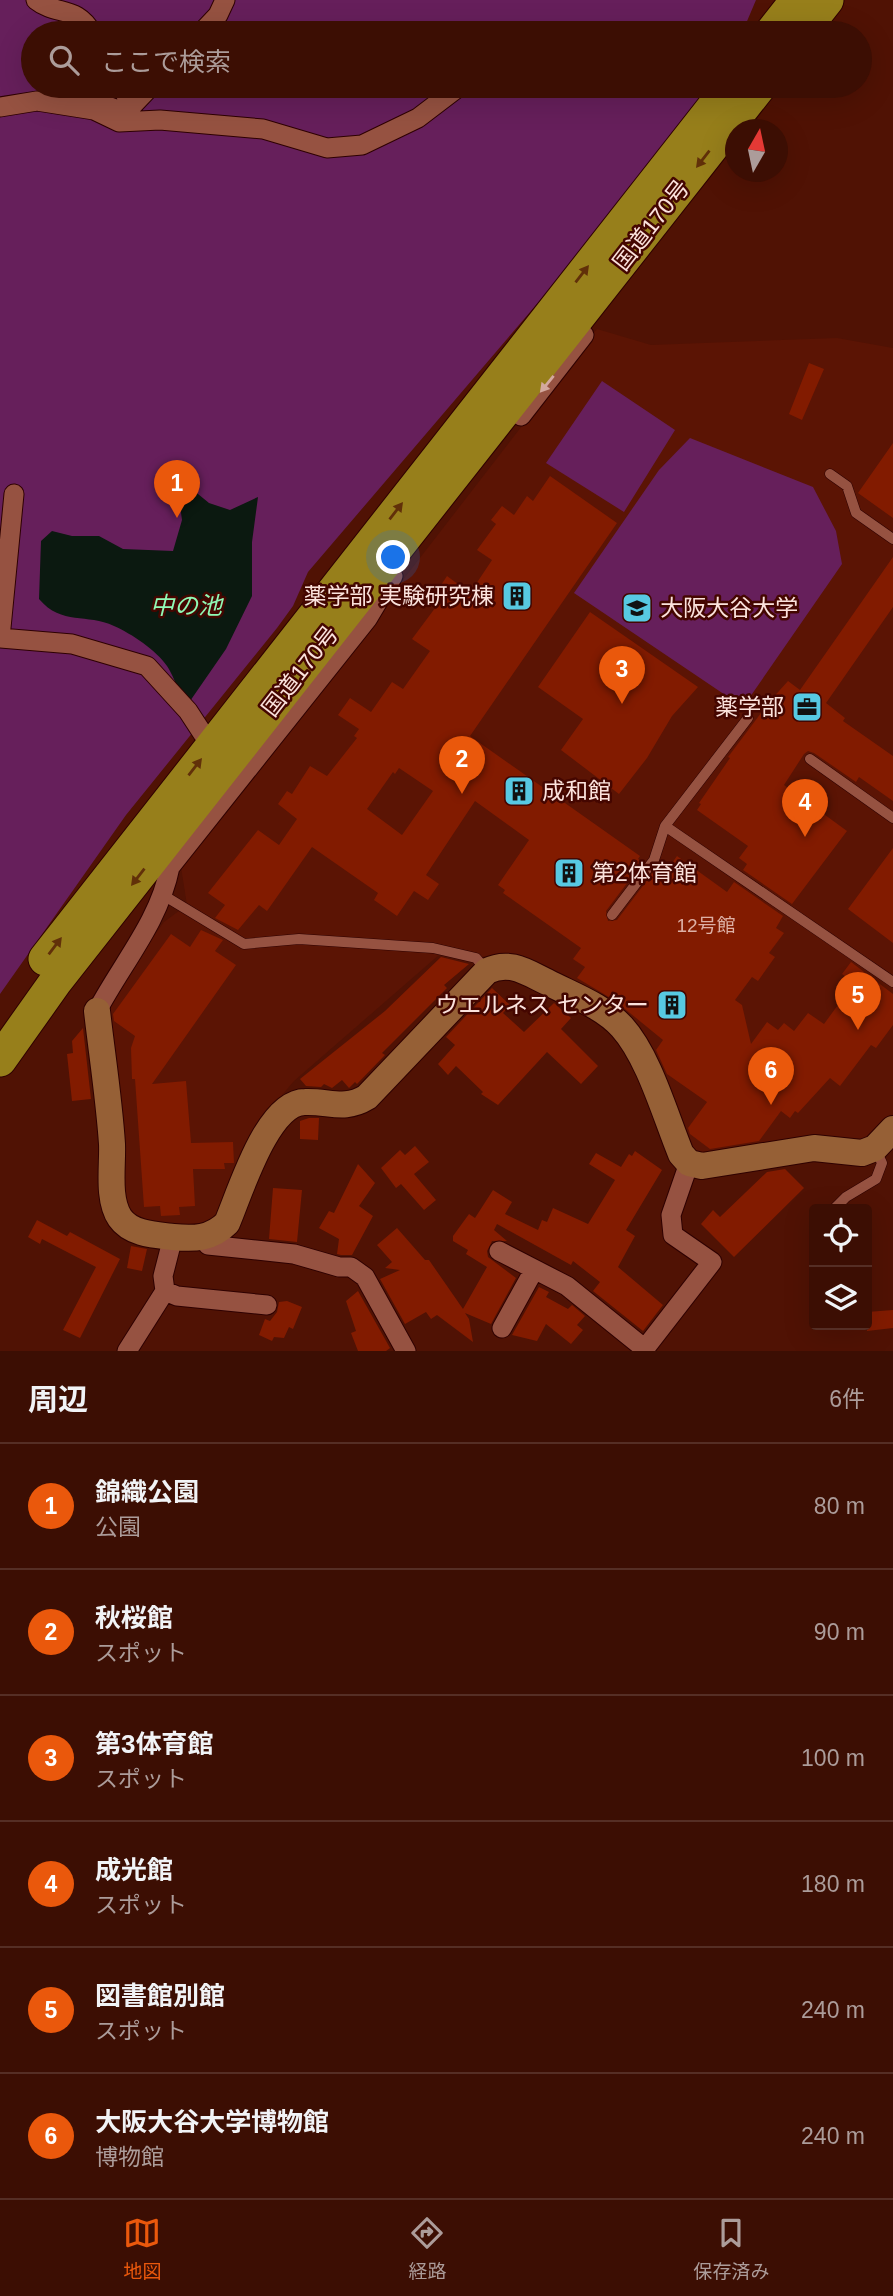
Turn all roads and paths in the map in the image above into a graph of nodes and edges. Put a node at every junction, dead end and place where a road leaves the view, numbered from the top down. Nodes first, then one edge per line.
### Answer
1 (36, 0) edge
2 (225, 0) edge
3 (797, 0) edge
4 (827, 0) edge
5 (86, 21) edge
6 (212, 21) edge
7 (780, 21) edge
8 (810, 21) edge
9 (48, 98) edge
10 (86, 98) edge
11 (127, 98) edge
12 (139, 98) edge
13 (444, 98) edge
14 (722, 98) edge
15 (750, 98) edge
16 (37, 101) junction
17 (131, 106) junction
18 (0, 107) edge
19 (573, 320) junction
20 (830, 474) dead end
21 (14, 494) dead end
22 (893, 539) edge
23 (748, 718) dead end
24 (203, 734) dead end
25 (810, 759) dead end
26 (893, 818) edge
27 (665, 826) junction
28 (163, 895) junction
29 (612, 915) dead end
30 (487, 971) junction
31 (893, 982) edge
32 (97, 1011) joint
33 (0, 1021) edge
34 (0, 1060) edge
35 (884, 1138) edge
36 (689, 1163) junction
37 (839, 1204) edge
38 (173, 1237) junction
39 (203, 1237) junction
40 (499, 1251) dead end
41 (534, 1270) junction
42 (165, 1291) junction
43 (267, 1305) dead end
44 (502, 1328) dead end
45 (644, 1350) edge
46 (127, 1351) edge
47 (406, 1351) edge

1 - 5 street
2 - 6 street
3 - 7 highway
4 - 8 highway
9 - 16 street
10 - 17 street
11 - 17 street
12 - 17 street
13 - 16 street
19 -> 14 highway, 国道170号
15 -> 19 highway, 国道170号
16 - 18 street
19 -> 28 street
33 -> 19 highway, 国道170号
19 -> 34 highway, 国道170号
20 - 22 lane
21 - 24 street
23 - 27 lane
25 - 26 lane
27 - 29 lane
27 - 31 lane
28 - 30 lane
28 - 32 street
30 - 36 street
30 - 39 street
32 - 38 street
35 - 36 street
35 - 37 lane
36 - 45 street
38 - 39 street
38 - 42 street
39 - 47 street
40 - 41 street
41 - 44 street
41 - 45 street
42 - 43 street
42 - 46 street

